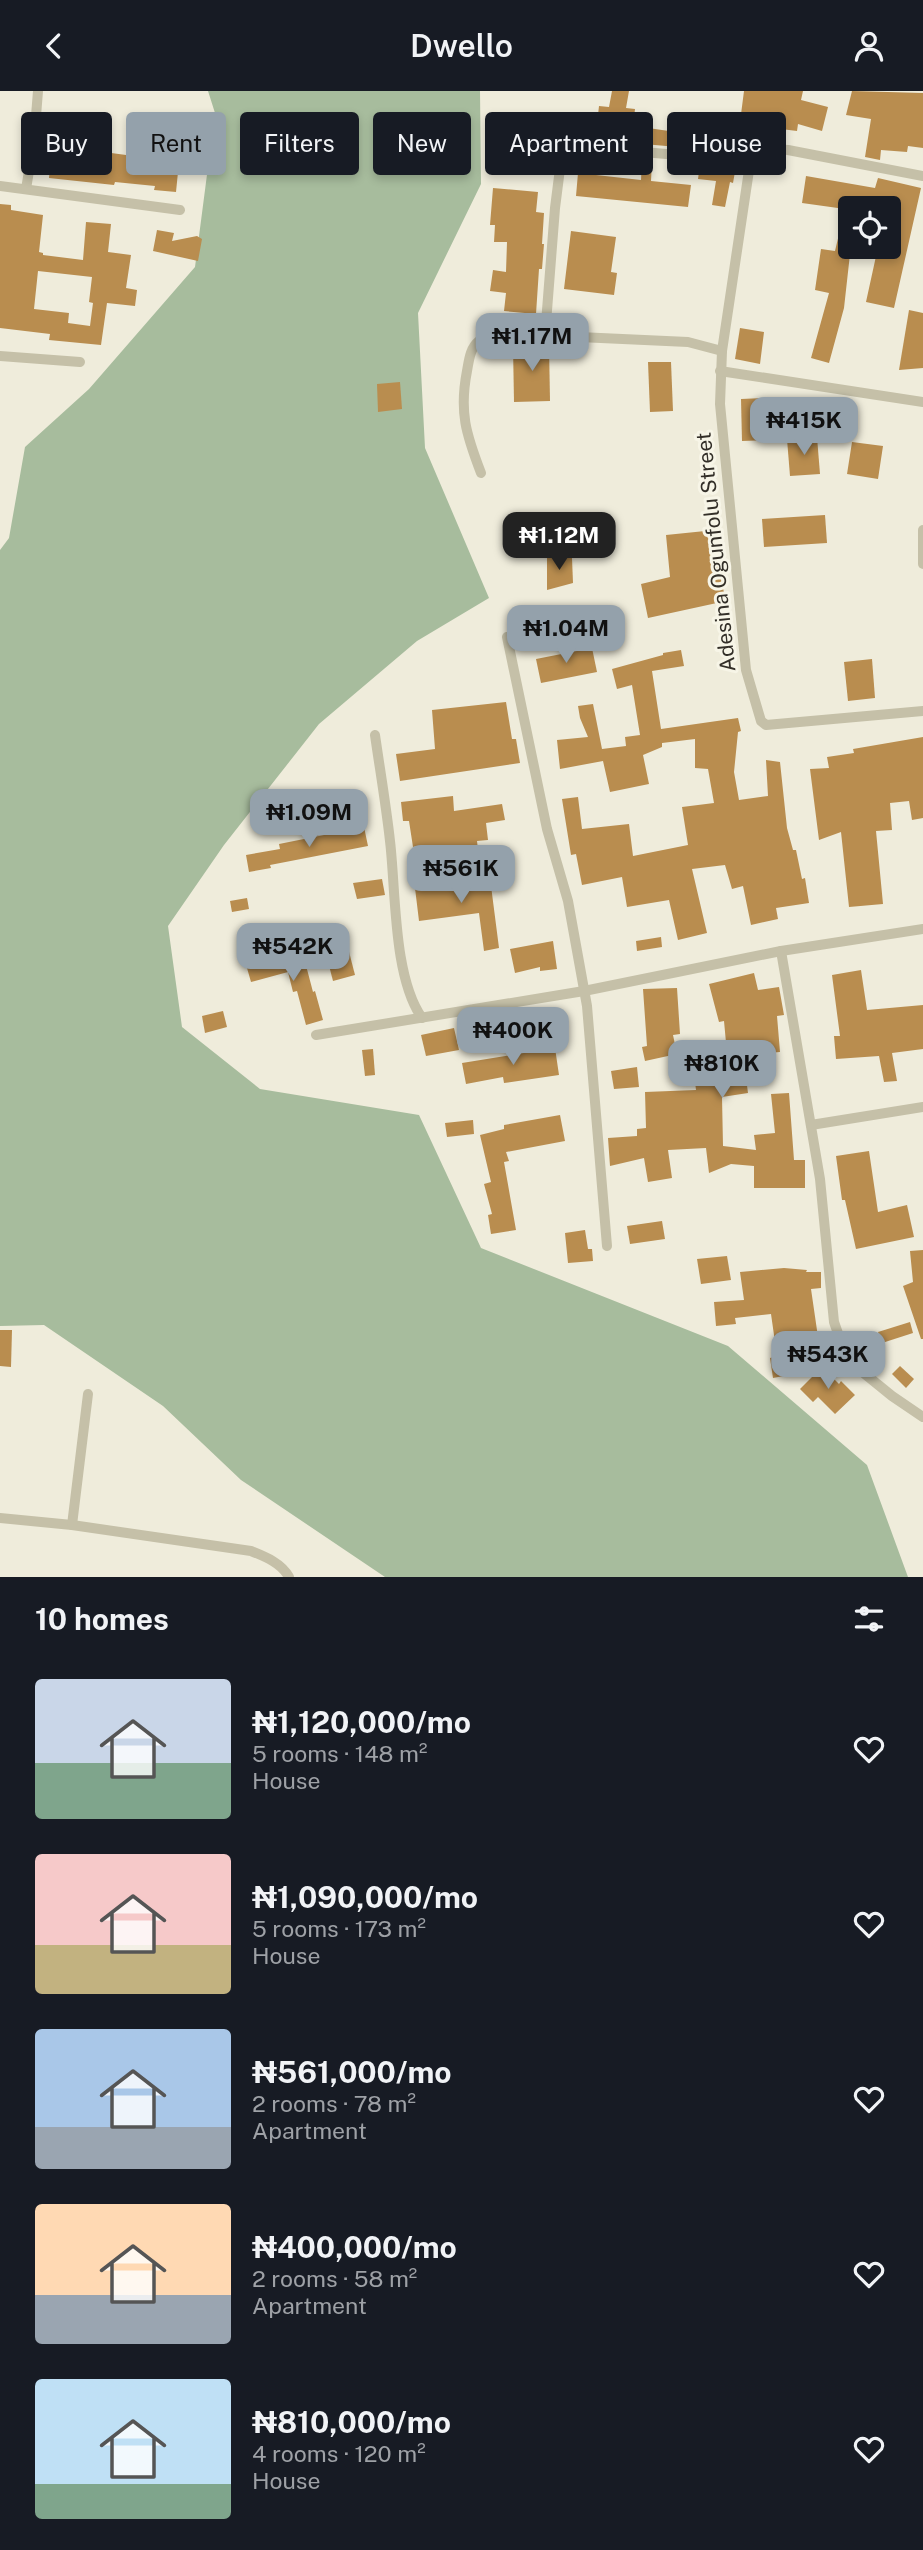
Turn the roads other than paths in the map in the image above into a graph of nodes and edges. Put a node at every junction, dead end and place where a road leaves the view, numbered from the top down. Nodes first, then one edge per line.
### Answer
1 (38, 91) edge
2 (786, 150) edge
3 (667, 153) edge
4 (748, 175) edge
5 (923, 176) edge
6 (0, 186) edge
7 (26, 189) junction
8 (180, 210) dead end
9 (545, 336) junction
10 (722, 351) junction
11 (0, 356) edge
12 (80, 362) dead end
13 (720, 371) junction
14 (923, 402) edge
15 (481, 473) dead end
16 (923, 530) edge
17 (923, 564) edge
18 (507, 637) dead end
19 (923, 711) edge
20 (375, 735) dead end
21 (923, 929) edge
22 (781, 951) junction
23 (584, 991) junction
24 (422, 1018) junction
25 (316, 1035) dead end
26 (923, 1107) edge
27 (811, 1125) junction
28 (607, 1246) dead end
29 (88, 1394) dead end
30 (923, 1417) edge
31 (0, 1518) edge
32 (72, 1525) junction
33 (289, 1577) edge

1 - 7 street
2 - 5 street
3 - 9 street
4 - 10 street, Adesina Ogunfolu Street
6 - 7 street
7 - 8 street
9 - 10 street
9 - 15 street
10 - 13 street, Adesina Ogunfolu Street
11 - 12 street
13 - 14 street
13 - 19 street, Adesina Ogunfolu Street
16 - 17 street
18 - 23 street
20 - 24 street
21 - 22 street
22 - 23 street
22 - 27 street
23 - 24 street
23 - 28 street
24 - 25 street
26 - 27 street
27 - 30 street
29 - 32 street
31 - 32 street
32 - 33 street

